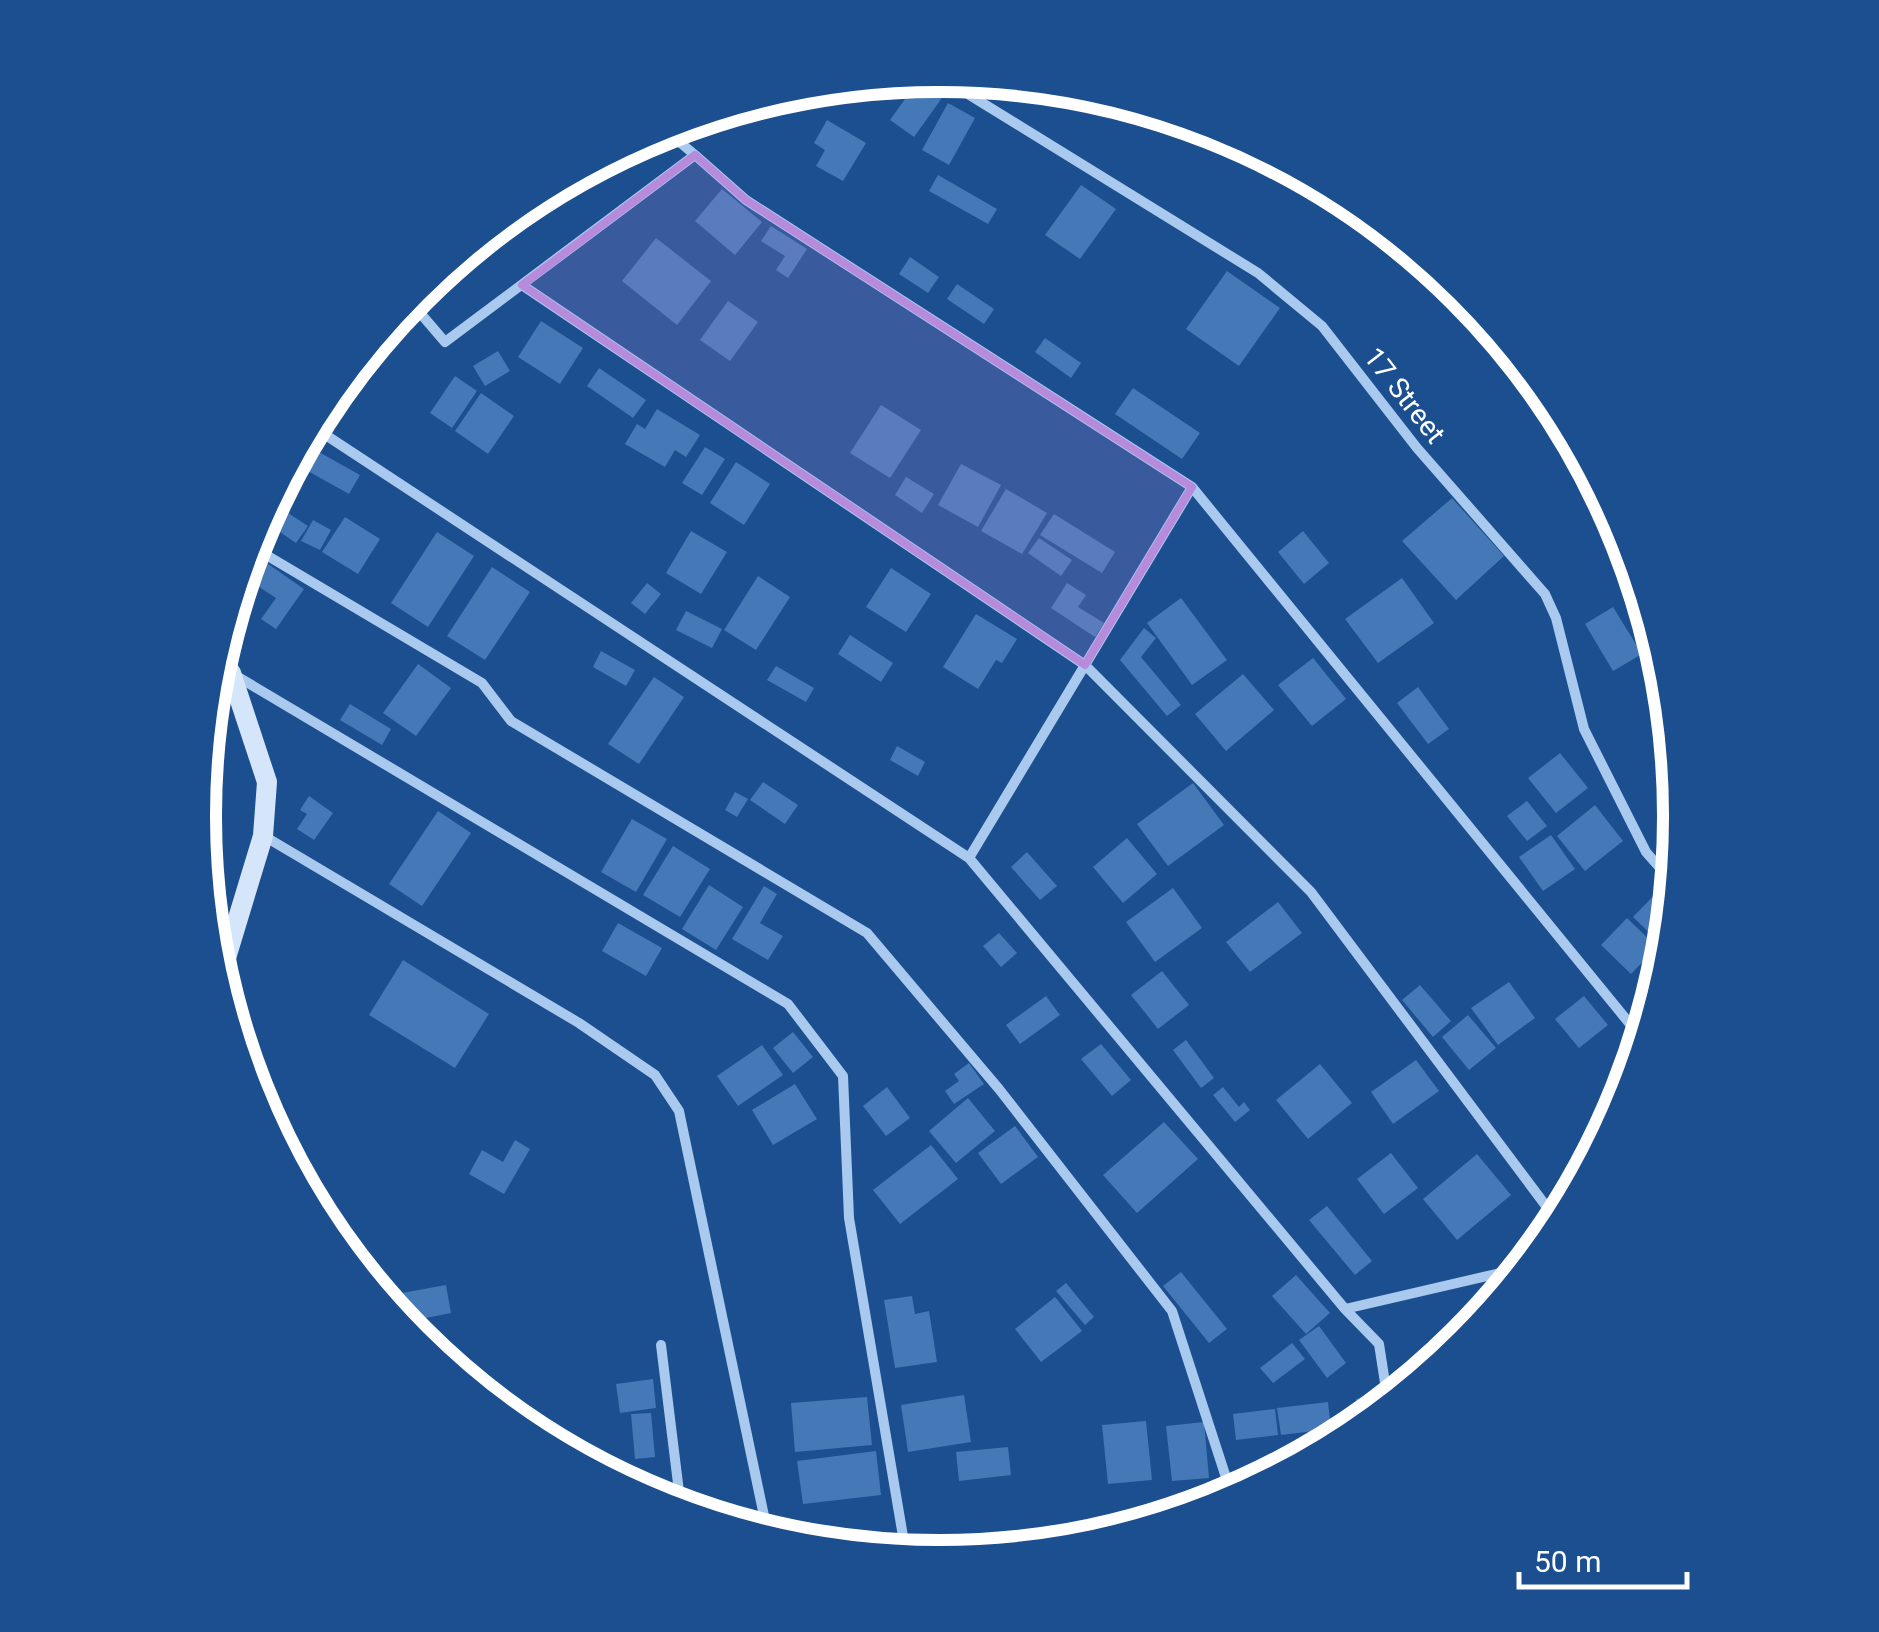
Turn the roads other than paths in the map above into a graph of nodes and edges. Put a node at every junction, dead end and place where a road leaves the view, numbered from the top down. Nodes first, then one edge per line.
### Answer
1 (966, 93) edge
2 (680, 142) edge
3 (695, 154) junction
4 (522, 285) junction
5 (420, 313) edge
6 (325, 435) edge
7 (1192, 487) junction
8 (265, 554) edge
9 (1085, 665) junction
10 (231, 673) joint
11 (263, 836) junction
12 (969, 858) junction
13 (1661, 869) edge
14 (229, 949) edge
15 (1632, 1025) edge
16 (1547, 1208) edge
17 (1499, 1274) edge
18 (1345, 1310) junction
19 (661, 1345) dead end
20 (1385, 1386) edge
21 (1227, 1479) edge
22 (679, 1490) edge
23 (765, 1518) edge
24 (904, 1539) edge

1 - 13 street, 17 Street
2 - 3 street
3 - 4 street
3 - 7 street
4 - 5 street
4 - 9 street
6 - 12 street
7 - 9 street
7 - 15 street
8 - 21 street
9 - 12 street
9 - 16 street
10 - 11 main road
10 - 24 street
11 - 14 main road
11 - 23 street
12 - 18 street
17 - 18 street
18 - 20 street
19 - 22 street

